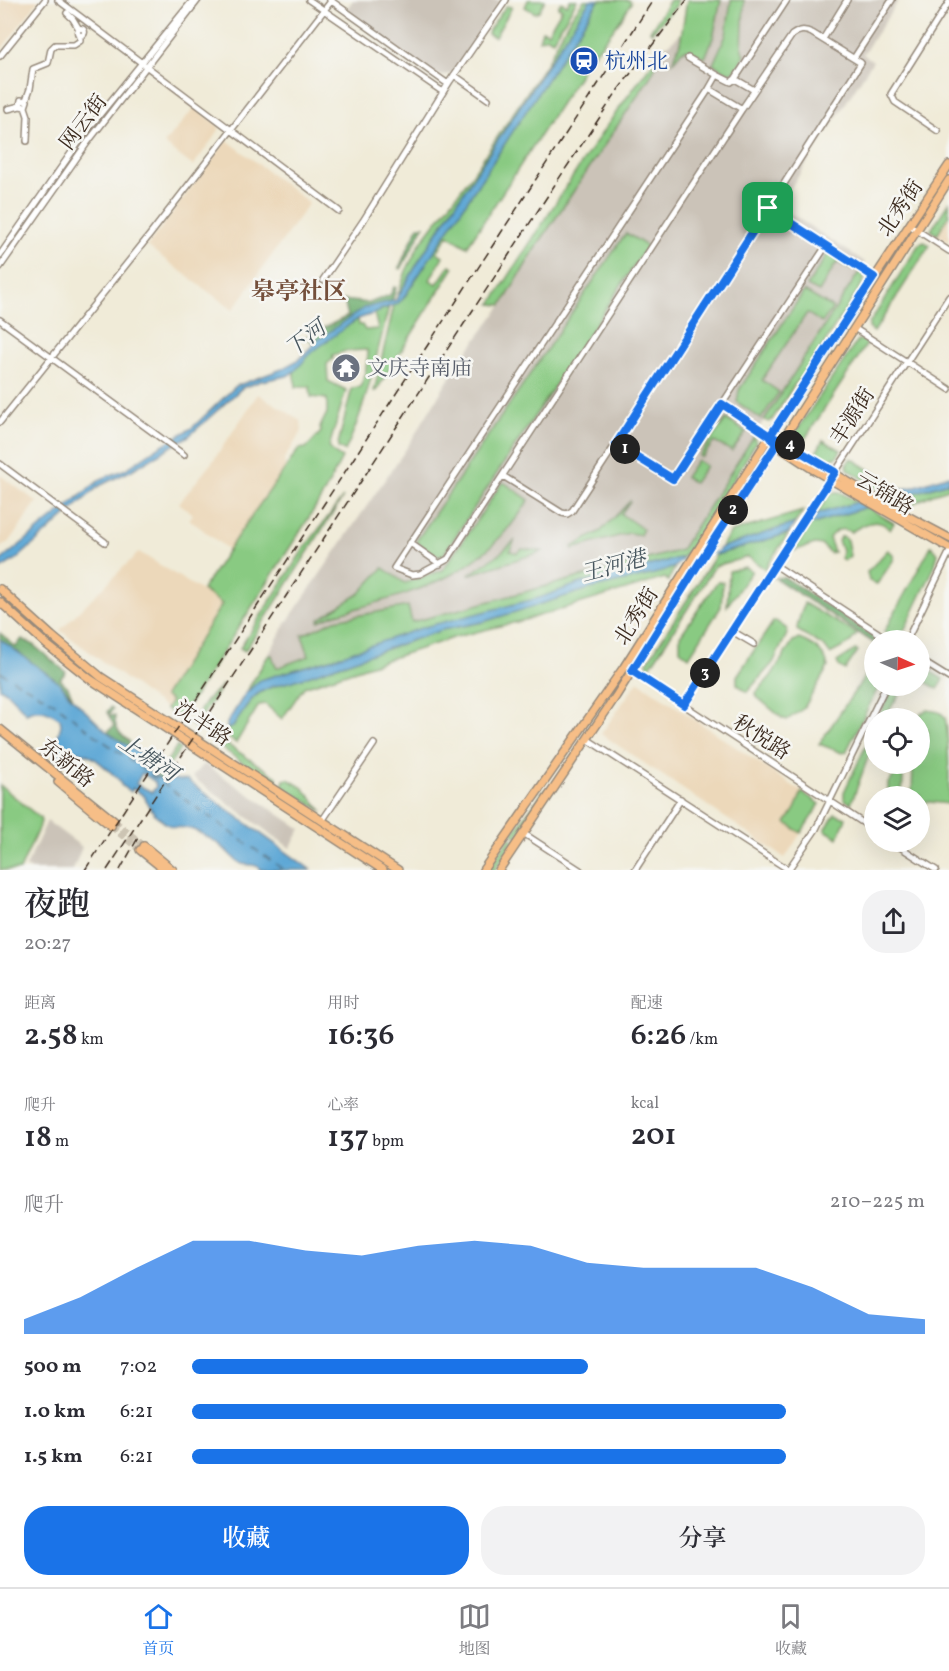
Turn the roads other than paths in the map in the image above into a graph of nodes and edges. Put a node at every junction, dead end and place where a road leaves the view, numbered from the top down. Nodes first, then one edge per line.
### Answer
1 (45, 0) edge
2 (58, 0) edge
3 (193, 0) edge
4 (198, 0) edge
5 (309, 0) edge
6 (331, 0) edge
7 (506, 0) edge
8 (787, 0) edge
9 (848, 0) edge
10 (892, 0) edge
11 (949, 3) edge
12 (323, 10) junction
13 (67, 13) dead end
14 (823, 39) junction
15 (0, 56) edge
16 (688, 58) dead end
17 (854, 58) junction
18 (145, 65) junction
19 (454, 75) junction
20 (717, 75) junction
21 (735, 79) junction
22 (448, 84) junction
23 (709, 88) junction
24 (754, 90) junction
25 (443, 92) junction
26 (488, 99) dead end
27 (24, 104) junction
28 (8, 109) dead end
29 (742, 109) junction
30 (231, 129) junction
31 (938, 131) dead end
32 (27, 141) dead end
33 (949, 165) edge
34 (949, 180) edge
35 (768, 208) junction
36 (339, 211) dead end
37 (909, 225) junction
38 (917, 230) junction
39 (826, 246) junction
40 (949, 251) edge
41 (0, 255) edge
42 (0, 267) edge
43 (874, 277) junction
44 (322, 280) dead end
45 (949, 297) edge
46 (0, 320) edge
47 (854, 328) junction
48 (52, 358) junction
49 (907, 361) junction
50 (949, 389) edge
51 (722, 404) junction
52 (0, 422) edge
53 (770, 436) junction
54 (779, 443) junction
55 (616, 444) junction
56 (184, 455) dead end
57 (0, 464) edge
58 (503, 476) junction
59 (833, 476) junction
60 (949, 538) edge
61 (105, 542) dead end
62 (410, 543) junction
63 (949, 548) edge
64 (949, 553) edge
65 (440, 564) junction
66 (775, 565) junction
67 (0, 589) edge
68 (0, 602) edge
69 (874, 630) edge
70 (912, 630) edge
71 (732, 631) junction
72 (754, 644) dead end
73 (930, 666) edge
74 (632, 671) junction
75 (949, 678) edge
76 (881, 696) edge
77 (684, 705) junction
78 (0, 729) edge
79 (0, 735) edge
80 (587, 738) junction
81 (374, 744) dead end
82 (681, 799) junction
83 (830, 801) junction
84 (322, 821) junction
85 (864, 823) edge
86 (523, 833) junction
87 (908, 852) edge
88 (165, 870) edge
89 (174, 870) edge
90 (383, 870) edge
91 (398, 870) edge
92 (483, 870) edge
93 (499, 870) edge
94 (580, 870) edge
95 (635, 870) edge
96 (788, 870) edge
97 (936, 870) edge

1 - 15 street
2 - 18 street
3 - 18 street, 网云街
4 - 18 street, 网云街
5 - 12 street
6 - 12 street
6 - 22 street
7 - 19 street
8 - 21 street
9 - 14 street
10 - 17 street
11 - 31 street
12 - 25 street
12 - 30 street
13 - 27 street
14 - 17 street
14 - 24 street
16 - 20 street
17 - 35 street
18 - 30 street
18 - 41 street, 网云街
18 - 42 street, 网云街
19 - 22 street
19 - 26 street
20 - 21 street
20 - 23 street
21 - 24 street
22 - 25 street
23 - 29 street
23 - 62 street
24 - 29 street
25 - 44 street
27 - 28 street
27 - 32 street
29 - 58 street
30 - 36 street
30 - 48 street
33 - 37 main road, 北秀街
34 - 38 main road, 北秀街
35 - 39 street
35 - 55 street
37 - 38 street
37 - 43 main road, 北秀街
38 - 40 street
38 - 47 main road, 北秀街
39 - 43 street
39 - 51 street
43 - 53 main road, 北秀街
45 - 49 street, 丰源街
46 - 48 street
47 - 49 street
47 - 54 main road, 北秀街
48 - 52 street
48 - 56 street
49 - 50 street
49 - 59 street, 丰源街
51 - 53 street
51 - 55 street
53 - 54 main road, 云锦路
53 - 92 main road, 北秀街
54 - 59 main road, 云锦路
54 - 74 main road, 北秀街
55 - 58 street
57 - 61 street
58 - 65 street
59 - 60 main road, 云锦路
59 - 63 main road, 云锦路
59 - 66 street, 丰源街
62 - 65 street
62 - 65 street
64 - 70 street
66 - 69 street
66 - 71 street, 丰源街
67 - 84 main road, 沈半路
68 - 90 main road, 沈半路
71 - 72 street
71 - 77 street, 丰源街
73 - 75 street
74 - 77 street, 秋悦路
74 - 80 main road, 北秀街
76 - 83 street
77 - 83 street, 秋悦路
78 - 79 main road, 东新路
80 - 82 street
80 - 86 main road, 北秀街
81 - 84 street
82 - 95 street
82 - 96 street
83 - 85 street, 秋悦路
83 - 96 street
84 - 91 main road, 沈半路
86 - 93 main road, 北秀街
86 - 94 street
87 - 97 street
88 - 89 main road

